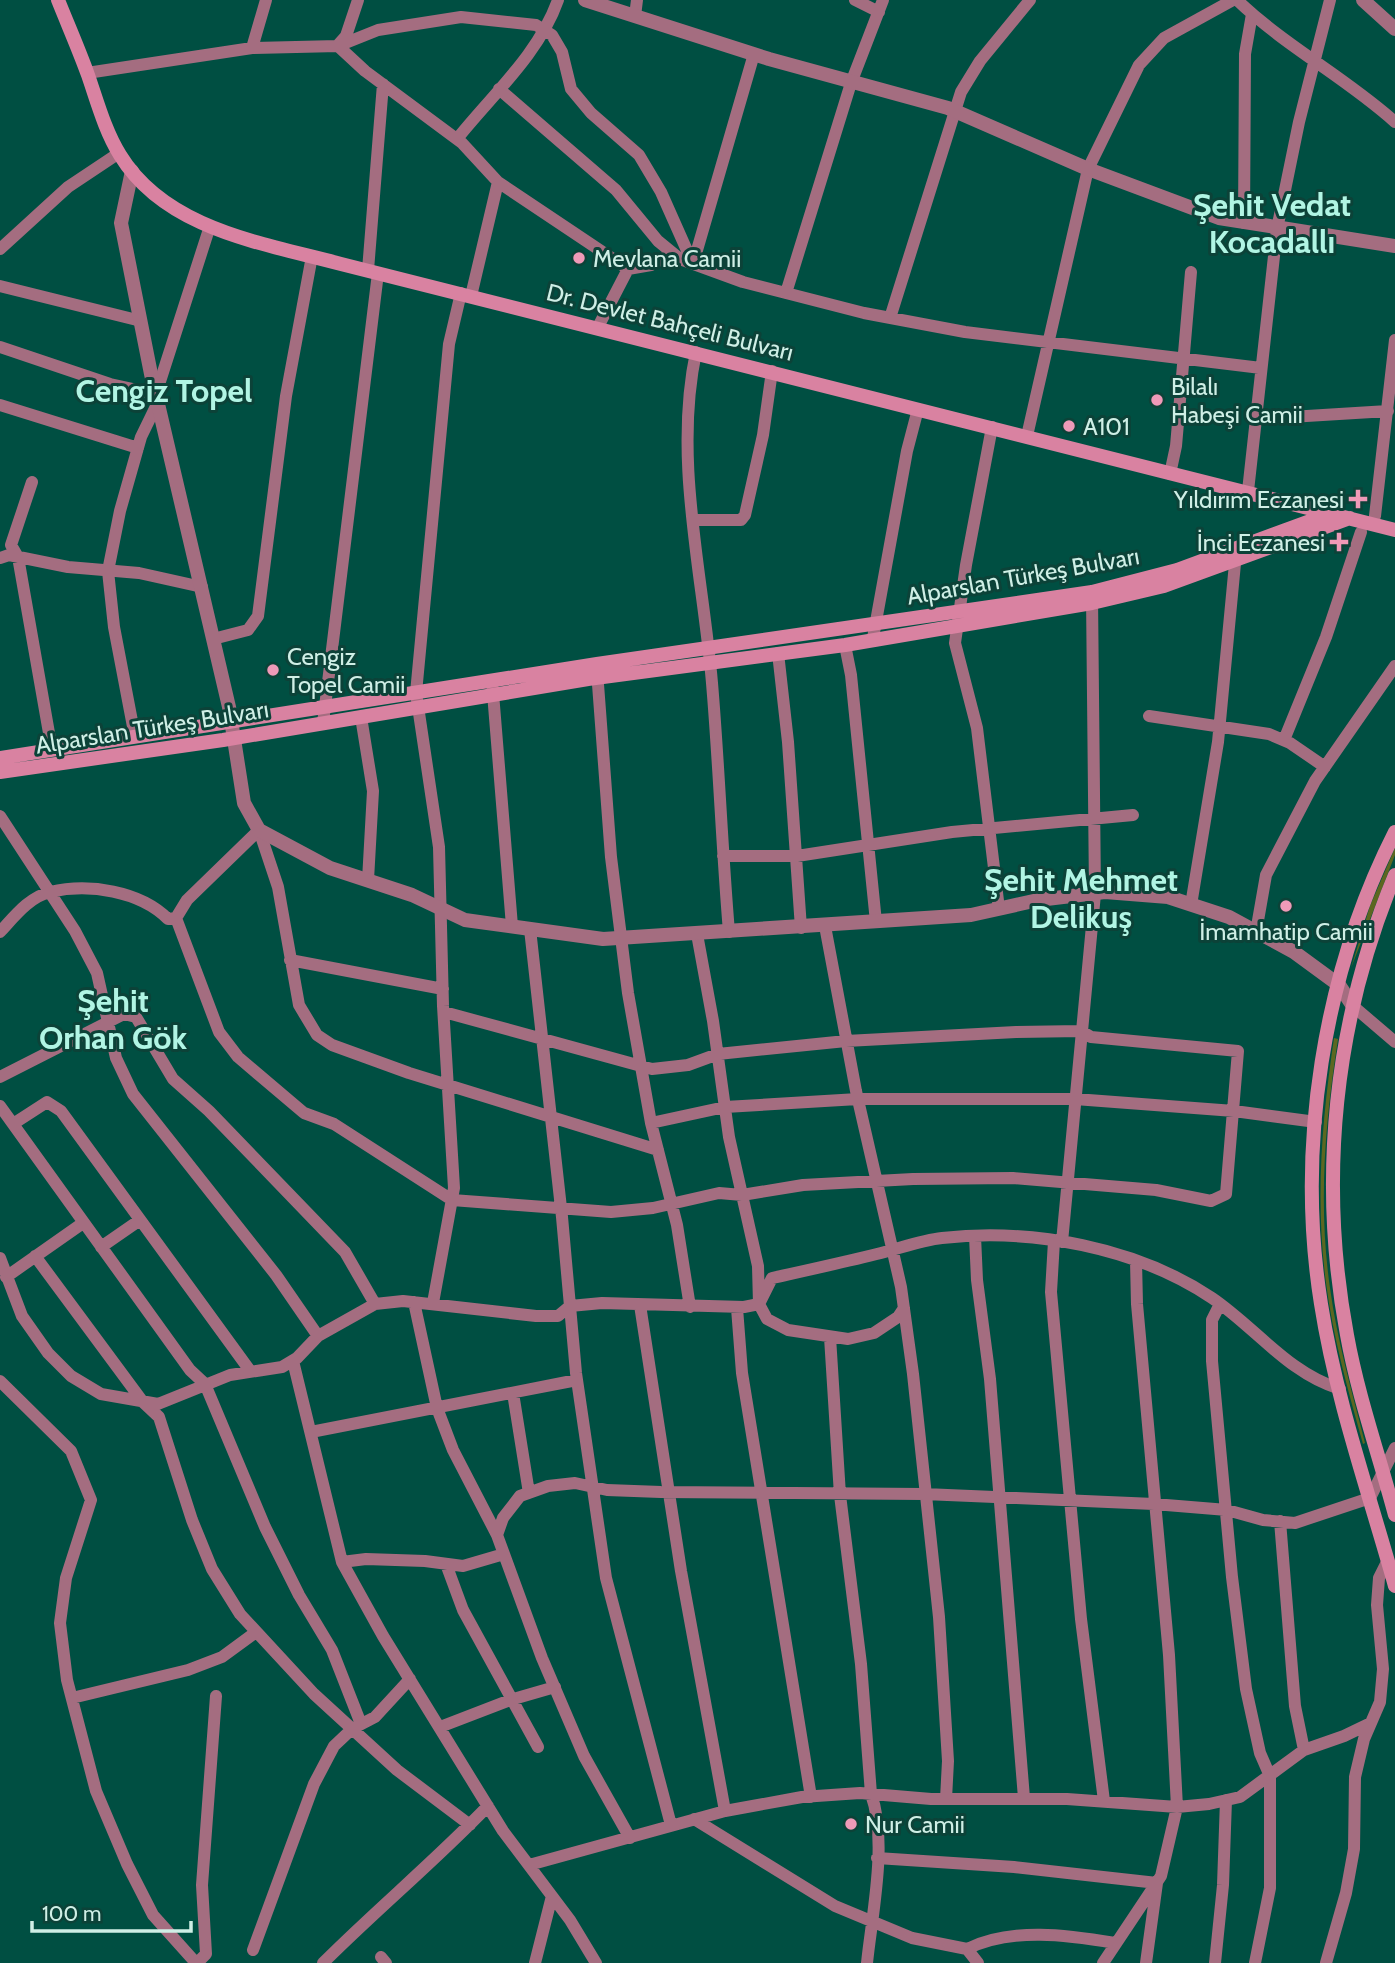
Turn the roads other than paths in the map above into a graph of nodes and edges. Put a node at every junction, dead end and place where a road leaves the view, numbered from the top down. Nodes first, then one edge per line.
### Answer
1 (58, 0) edge
2 (266, 0) edge
3 (358, 0) edge
4 (558, 0) edge
5 (585, 0) edge
6 (636, 0) edge
7 (855, 0) edge
8 (1030, 0) edge
9 (1235, 0) edge
10 (1330, 0) edge
11 (1363, 0) edge
12 (881, 6) edge
13 (1252, 15) junction
14 (635, 16) junction
15 (545, 29) junction
16 (1395, 29) edge
17 (338, 46) junction
18 (252, 48) junction
19 (754, 54) junction
20 (1314, 62) junction
21 (88, 73) junction
22 (851, 83) junction
23 (383, 84) junction
24 (499, 89) junction
25 (956, 111) junction
26 (1395, 122) edge
27 (457, 139) junction
28 (119, 153) junction
29 (1088, 169) junction
30 (132, 172) junction
31 (498, 182) junction
32 (1244, 223) junction
33 (210, 226) junction
34 (1276, 229) junction
35 (1395, 246) edge
36 (0, 248) edge
37 (672, 253) junction
38 (312, 256) junction
39 (693, 264) junction
40 (628, 269) junction
41 (373, 272) junction
42 (1191, 272) dead end
43 (0, 286) edge
44 (786, 293) junction
45 (466, 294) junction
46 (890, 318) junction
47 (141, 321) junction
48 (598, 327) junction
49 (1395, 340) edge
50 (1047, 341) junction
51 (0, 347) edge
52 (696, 352) junction
53 (1183, 358) junction
54 (1261, 368) junction
55 (772, 371) junction
56 (157, 398) junction
57 (0, 405) edge
58 (918, 409) junction
59 (1388, 411) junction
60 (1256, 419) junction
61 (992, 427) junction
62 (1027, 436) junction
63 (138, 448) junction
64 (1170, 474) junction
65 (32, 482) dead end
66 (1248, 491) junction
67 (1375, 516) dead end
68 (1350, 518) junction
69 (694, 520) junction
70 (1395, 530) edge
71 (1361, 532) dead end
72 (1236, 554) junction
73 (18, 557) junction
74 (0, 558) edge
75 (108, 571) junction
76 (202, 587) junction
77 (1092, 598) junction
78 (959, 619) junction
79 (874, 631) junction
80 (213, 639) junction
81 (845, 645) junction
82 (778, 653) junction
83 (708, 655) junction
84 (1395, 666) edge
85 (597, 671) junction
86 (492, 681) junction
87 (416, 693) junction
88 (492, 696) junction
89 (325, 708) junction
90 (416, 708) junction
91 (1149, 716) dead end
92 (361, 717) junction
93 (232, 722) junction
94 (323, 723) junction
95 (1220, 726) junction
96 (135, 737) junction
97 (234, 738) junction
98 (1284, 740) junction
99 (52, 750) junction
100 (0, 758) edge
101 (1325, 767) junction
102 (0, 772) edge
103 (1133, 815) dead end
104 (0, 816) edge
105 (1094, 819) junction
106 (990, 829) junction
107 (259, 830) junction
108 (1395, 832) edge
109 (869, 846) junction
110 (723, 856) junction
111 (797, 856) junction
112 (1395, 875) edge
113 (368, 880) junction
114 (49, 892) junction
115 (1095, 894) junction
116 (1191, 905) junction
117 (442, 909) junction
118 (999, 909) junction
119 (176, 918) junction
120 (876, 922) junction
121 (512, 926) junction
122 (825, 926) junction
123 (801, 928) junction
124 (530, 929) junction
125 (0, 932) edge
126 (729, 932) junction
127 (1256, 932) junction
128 (697, 934) junction
129 (620, 938) junction
130 (290, 960) junction
131 (1339, 985) junction
132 (443, 989) junction
133 (1353, 1006) junction
134 (444, 1012) junction
135 (106, 1023) junction
136 (1080, 1031) junction
137 (542, 1041) junction
138 (846, 1041) junction
139 (1395, 1042) edge
140 (718, 1054) junction
141 (641, 1065) junction
142 (0, 1077) edge
143 (449, 1085) junction
144 (858, 1099) junction
145 (1075, 1099) junction
146 (0, 1106) edge
147 (725, 1107) junction
148 (1234, 1111) junction
149 (550, 1118) junction
150 (1316, 1122) junction
151 (651, 1123) junction
152 (13, 1124) junction
153 (658, 1150) junction
154 (876, 1182) junction
155 (1068, 1184) junction
156 (742, 1195) junction
157 (452, 1200) junction
158 (672, 1204) junction
159 (561, 1207) junction
160 (140, 1220) junction
161 (83, 1223) junction
162 (975, 1236) junction
163 (1058, 1242) junction
164 (102, 1247) junction
165 (892, 1250) junction
166 (35, 1256) junction
167 (0, 1258) edge
168 (1136, 1261) junction
169 (6, 1277) junction
170 (414, 1302) junction
171 (433, 1303) junction
172 (375, 1304) junction
173 (759, 1304) junction
174 (1220, 1304) junction
175 (640, 1305) junction
176 (570, 1306) junction
177 (690, 1307) junction
178 (737, 1308) junction
179 (904, 1308) junction
180 (318, 1336) junction
181 (830, 1337) junction
182 (293, 1361) junction
183 (251, 1372) junction
184 (577, 1380) junction
185 (0, 1381) edge
186 (205, 1384) junction
187 (1340, 1389) junction
188 (513, 1393) junction
189 (143, 1402) junction
190 (437, 1408) junction
191 (312, 1432) junction
192 (1395, 1448) edge
193 (1384, 1475) junction
194 (594, 1487) junction
195 (669, 1492) junction
196 (528, 1493) junction
197 (761, 1493) junction
198 (924, 1494) junction
199 (841, 1495) junction
200 (1370, 1498) junction
201 (999, 1499) junction
202 (1071, 1502) junction
203 (1154, 1504) junction
204 (1227, 1510) junction
205 (1395, 1515) edge
206 (1280, 1521) junction
207 (497, 1535) junction
208 (504, 1554) junction
209 (1388, 1560) junction
210 (342, 1562) junction
211 (446, 1564) junction
212 (1395, 1586) edge
213 (256, 1632) junction
214 (410, 1679) junction
215 (555, 1687) junction
216 (216, 1696) dead end
217 (72, 1698) junction
218 (510, 1700) junction
219 (1371, 1723) junction
220 (357, 1726) junction
221 (440, 1727) junction
222 (538, 1747) dead end
223 (1304, 1749) junction
224 (1270, 1776) junction
225 (871, 1794) junction
226 (811, 1797) junction
227 (1024, 1798) junction
228 (946, 1799) junction
229 (1226, 1800) junction
230 (1104, 1801) junction
231 (488, 1806) junction
232 (1177, 1807) junction
233 (725, 1811) junction
234 (694, 1819) junction
235 (470, 1825) junction
236 (671, 1825) junction
237 (630, 1838) junction
238 (877, 1858) junction
239 (529, 1865) junction
240 (1157, 1883) junction
241 (552, 1896) junction
242 (872, 1923) junction
243 (1115, 1943) junction
244 (967, 1949) junction
245 (253, 1950) dead end
246 (197, 1963) edge
247 (324, 1963) edge
248 (535, 1963) edge
249 (596, 1963) edge
250 (867, 1963) edge
251 (978, 1963) edge
252 (1103, 1963) edge
253 (1146, 1963) edge
254 (1214, 1963) edge
255 (1255, 1963) edge
256 (1326, 1963) edge

1 - 21 main road, Dr. Devlet Bahçeli Bulvarı
2 - 18 street
3 - 17 street
4 - 15 street
5 - 14 street
6 - 14 street
7 - 12 street
8 - 25 street
9 - 13 street
9 - 29 street
10 - 20 street
11 - 16 street
12 - 22 street
13 - 20 street
13 - 32 street
14 - 19 street
15 - 17 street
15 - 24 street
15 - 39 street
17 - 18 street
17 - 23 street
18 - 21 street
19 - 22 street
19 - 39 street
20 - 26 street
20 - 34 street
21 - 28 main road, Dr. Devlet Bahçeli Bulvarı
22 - 25 street
22 - 44 street
23 - 27 street
23 - 41 street
24 - 27 street
24 - 37 street
25 - 29 street
25 - 46 street
27 - 31 street
28 - 30 main road, Dr. Devlet Bahçeli Bulvarı
28 - 36 street
29 - 32 street
29 - 50 street
30 - 33 main road, Dr. Devlet Bahçeli Bulvarı
30 - 47 street
31 - 40 street
31 - 45 street
32 - 34 street
33 - 38 main road, Dr. Devlet Bahçeli Bulvarı
33 - 56 street
34 - 35 street
34 - 54 street
37 - 39 street
37 - 40 street
38 - 41 main road, Dr. Devlet Bahçeli Bulvarı
38 - 80 street
39 - 44 street
40 - 48 street
41 - 45 main road, Dr. Devlet Bahçeli Bulvarı
41 - 89 street
42 - 53 street
43 - 47 street
44 - 46 street
45 - 48 main road, Dr. Devlet Bahçeli Bulvarı
45 - 87 street
46 - 50 street
47 - 56 street
48 - 52 main road, Dr. Devlet Bahçeli Bulvarı
49 - 59 street
50 - 53 street
50 - 62 street
51 - 56 street
52 - 55 main road, Dr. Devlet Bahçeli Bulvarı
52 - 69 street
53 - 54 street
53 - 64 street
54 - 60 street
55 - 58 main road, Dr. Devlet Bahçeli Bulvarı
55 - 69 street
56 - 63 street
56 - 76 street
57 - 63 street
58 - 61 main road, Dr. Devlet Bahçeli Bulvarı
58 - 79 street
59 - 60 street
59 - 67 street
60 - 66 street
61 - 62 main road, Dr. Devlet Bahçeli Bulvarı
61 - 78 street
62 - 64 main road, Dr. Devlet Bahçeli Bulvarı
63 - 75 street
64 - 66 main road, Dr. Devlet Bahçeli Bulvarı
65 - 73 street
66 - 68 main road, Dr. Devlet Bahçeli Bulvarı
68 - 70 main road, Dr. Devlet Bahçeli Bulvarı
68 - 72 main road, Alparslan Türkeş Bulvarı
69 - 83 street
71 - 98 street
72 - 77 main road, Alparslan Türkeş Bulvarı
72 - 95 street
73 - 74 street
73 - 75 street
73 - 99 street
75 - 76 street
75 - 96 street
76 - 80 street
77 - 78 main road, Alparslan Türkeş Bulvarı
77 - 105 street
78 - 79 main road, Alparslan Türkeş Bulvarı
78 - 106 street
79 - 81 main road, Alparslan Türkeş Bulvarı
79 - 83 main road, Alparslan Türkeş Bulvarı
80 - 93 street
81 - 82 main road, Alparslan Türkeş Bulvarı
81 - 109 street
82 - 83 main road, Alparslan Türkeş Bulvarı
82 - 111 street
83 - 85 main road, Alparslan Türkeş Bulvarı
83 - 110 street
84 - 101 street
85 - 86 main road, Alparslan Türkeş Bulvarı
85 - 88 main road, Alparslan Türkeş Bulvarı
85 - 129 street
86 - 87 main road, Alparslan Türkeş Bulvarı
86 - 88 street
87 - 89 main road, Alparslan Türkeş Bulvarı
87 - 90 street
88 - 90 main road, Alparslan Türkeş Bulvarı
88 - 121 street
89 - 93 main road, Alparslan Türkeş Bulvarı
89 - 94 street
90 - 92 main road, Alparslan Türkeş Bulvarı
90 - 117 street
91 - 95 street
92 - 94 main road, Alparslan Türkeş Bulvarı
92 - 113 street
93 - 96 main road, Alparslan Türkeş Bulvarı
93 - 97 street
94 - 97 main road, Alparslan Türkeş Bulvarı
95 - 98 street
95 - 116 street
96 - 99 main road, Alparslan Türkeş Bulvarı
97 - 102 main road, Alparslan Türkeş Bulvarı
97 - 107 street
98 - 101 street
99 - 100 main road, Alparslan Türkeş Bulvarı
101 - 127 street
103 - 105 street
104 - 114 street
105 - 106 street
105 - 115 street
106 - 109 street
106 - 118 street
107 - 113 street
107 - 119 street
107 - 130 street
108 - 131 main road
109 - 111 street
109 - 120 street
110 - 111 street
110 - 126 street
111 - 123 street
112 - 133 main road
113 - 117 street
114 - 119 street
114 - 125 street
114 - 135 street
115 - 116 street
115 - 118 street
115 - 136 street
116 - 127 street
117 - 121 street
117 - 132 street
118 - 120 street
119 - 157 street
120 - 122 street
121 - 124 street
122 - 123 street
122 - 138 street
123 - 126 street
124 - 129 street
124 - 137 street
126 - 128 street
127 - 131 street
128 - 129 street
128 - 140 street
129 - 141 street
130 - 132 street
130 - 143 street
131 - 133 street
131 - 150 main road
132 - 134 street
133 - 139 street
133 - 193 main road
134 - 137 street
134 - 143 street
135 - 142 street
135 - 172 street
135 - 180 street
136 - 138 street
136 - 145 street
136 - 148 street
137 - 141 street
137 - 149 street
138 - 140 street
138 - 144 street
140 - 141 street
140 - 147 street
141 - 151 street
143 - 149 street
143 - 157 street
144 - 145 street
144 - 147 street
144 - 154 street
145 - 148 street
145 - 155 street
146 - 152 street
147 - 151 street
147 - 156 street
148 - 150 street
148 - 155 street
149 - 153 street
149 - 159 street
150 - 187 main road
151 - 153 street
152 - 160 street
152 - 161 street
153 - 158 street
154 - 155 street
154 - 156 street
154 - 165 street
155 - 163 street
156 - 158 street
156 - 173 street
157 - 159 street
157 - 171 street
158 - 159 street
158 - 177 street
159 - 176 street
160 - 164 street
160 - 183 street
161 - 164 street
161 - 166 street
162 - 163 street
162 - 165 street
162 - 201 street
163 - 168 street
163 - 202 street
164 - 186 street
165 - 173 street
165 - 179 street
166 - 169 street
166 - 189 street
167 - 169 street
168 - 174 street
168 - 203 street
169 - 189 street
170 - 171 street
170 - 172 street
170 - 190 street
171 - 176 street
172 - 180 street
173 - 178 street
173 - 181 street
174 - 187 street
174 - 204 street
175 - 176 street
175 - 177 street
175 - 195 street
176 - 184 street
177 - 178 street
178 - 197 street
179 - 181 street
179 - 198 street
180 - 182 street
181 - 199 street
182 - 183 street
182 - 191 street
183 - 186 street
184 - 188 street
184 - 194 street
185 - 217 street
186 - 189 street
186 - 220 street
187 - 200 main road
188 - 190 street
188 - 196 street
189 - 213 street
190 - 191 street
190 - 207 street
191 - 210 street
192 - 193 street
193 - 200 street
193 - 205 main road
194 - 195 street
194 - 196 street
194 - 236 street
195 - 197 street
195 - 233 street
196 - 207 street
197 - 199 street
197 - 226 street
198 - 199 street
198 - 201 street
198 - 228 street
199 - 225 street
200 - 206 street
200 - 209 main road
201 - 202 street
201 - 227 street
202 - 203 street
202 - 230 street
203 - 204 street
203 - 232 street
204 - 206 street
204 - 224 street
206 - 223 street
207 - 208 street
208 - 211 street
208 - 215 street
209 - 212 main road
209 - 219 street
210 - 211 street
210 - 214 street
211 - 218 street
213 - 217 street
213 - 220 street
214 - 220 street
214 - 221 street
215 - 218 street
215 - 237 street
216 - 246 street
217 - 246 street
218 - 221 street
218 - 222 street
219 - 223 street
219 - 256 street
220 - 235 street
220 - 245 street
221 - 231 street
223 - 224 street
224 - 229 street
224 - 255 street
225 - 226 street
225 - 228 street
225 - 238 street
226 - 233 street
227 - 228 street
227 - 230 street
229 - 232 street
229 - 254 street
230 - 232 street
231 - 235 street
231 - 239 street
232 - 240 street
233 - 234 street
234 - 236 street
234 - 242 street
235 - 247 street
236 - 237 street
237 - 239 street
238 - 240 street
238 - 242 street
239 - 241 street
240 - 243 street
240 - 253 street
241 - 248 street
241 - 249 street
242 - 244 street
242 - 250 street
243 - 244 street
243 - 252 street
244 - 251 street

